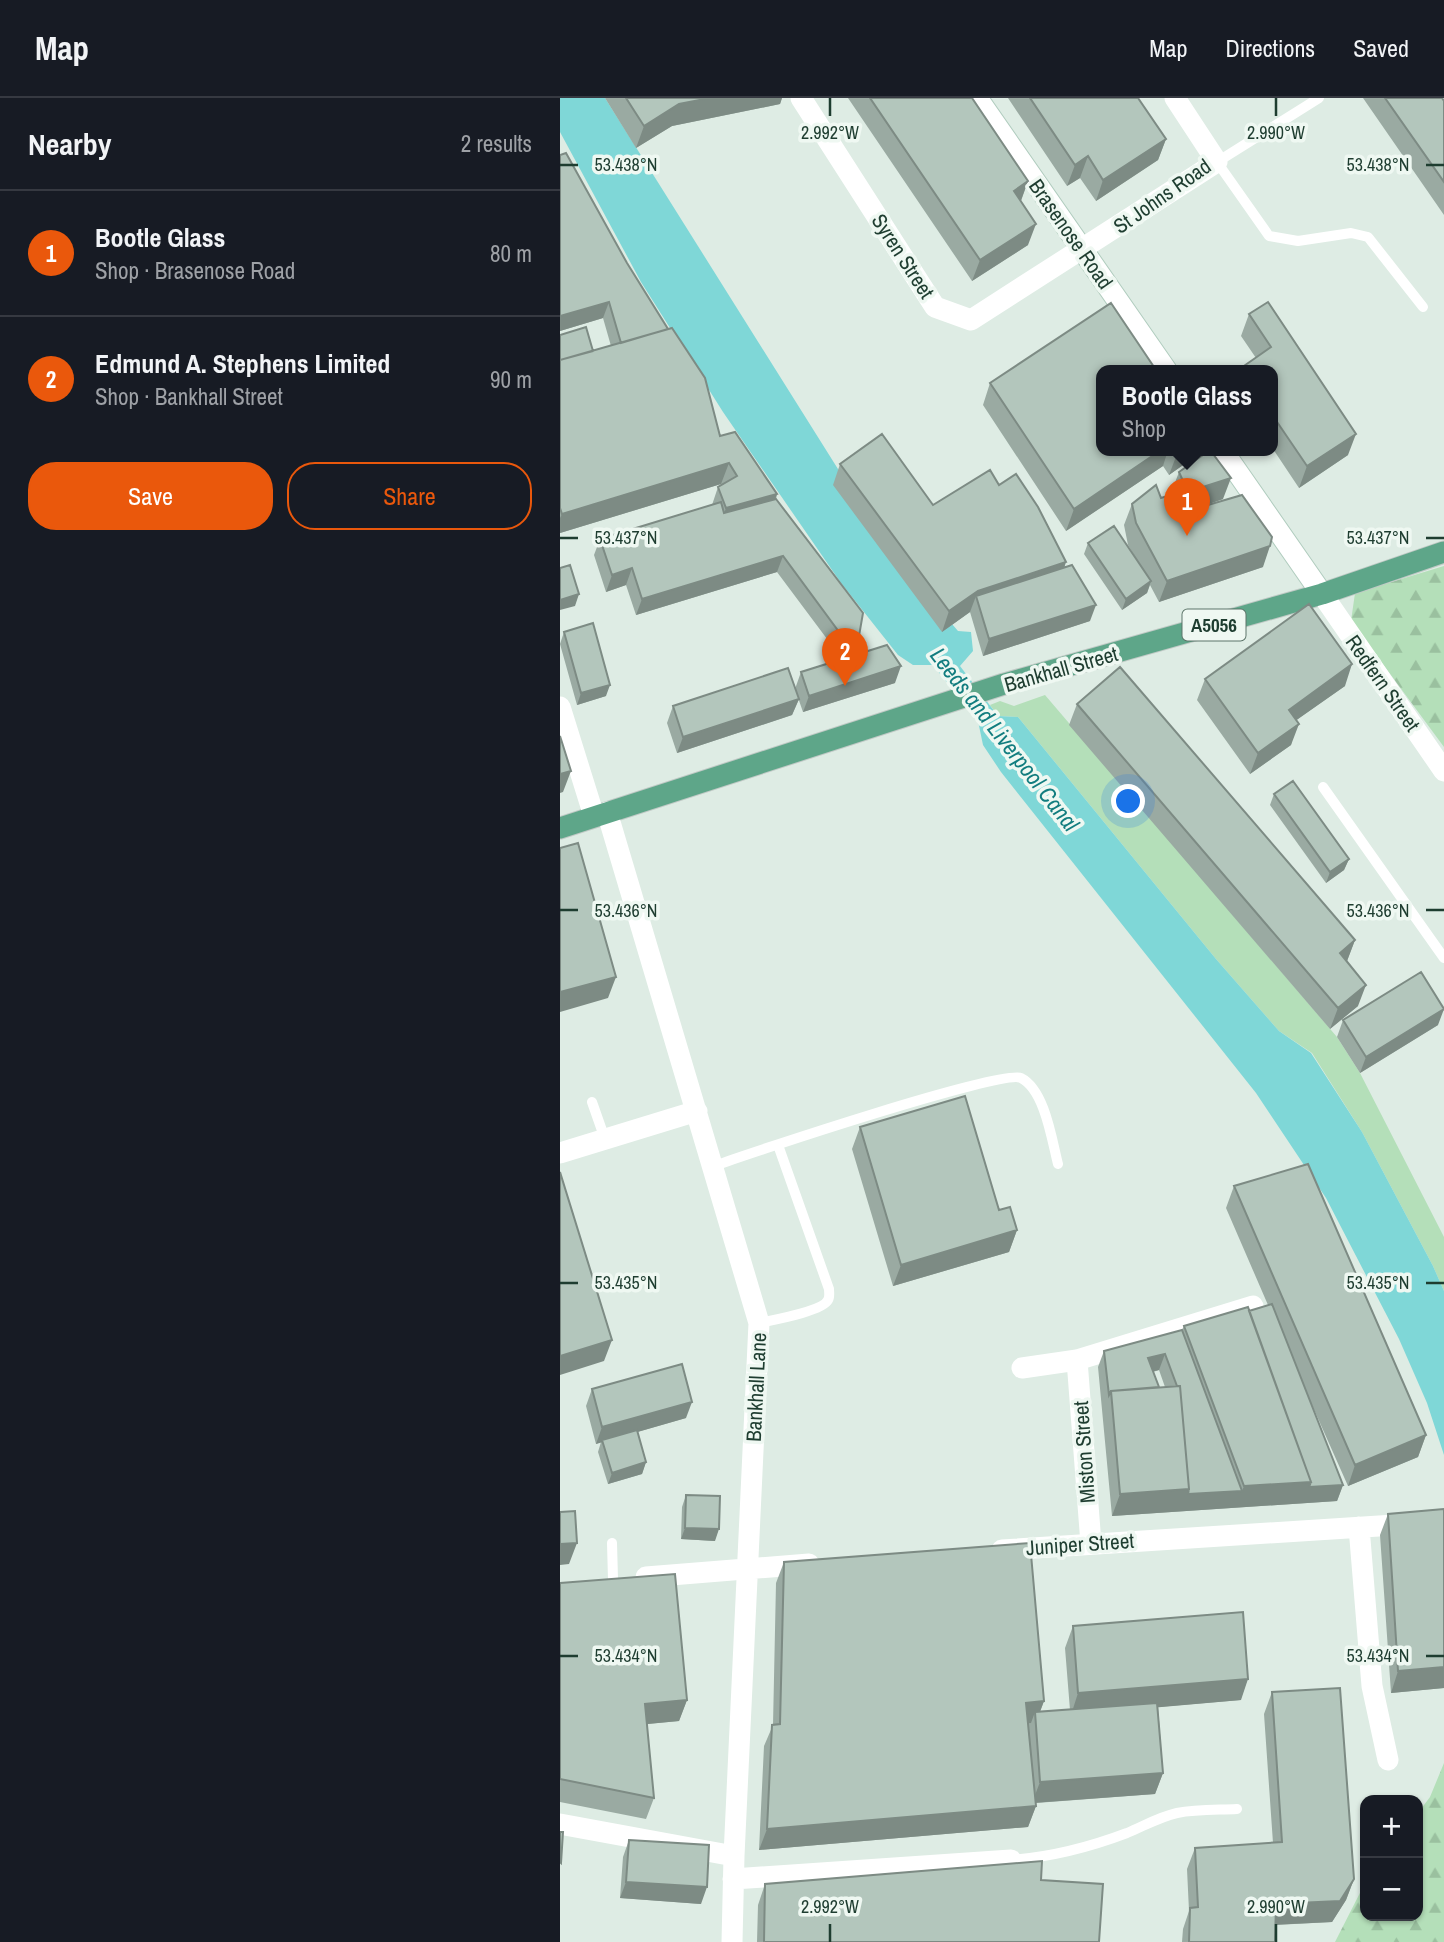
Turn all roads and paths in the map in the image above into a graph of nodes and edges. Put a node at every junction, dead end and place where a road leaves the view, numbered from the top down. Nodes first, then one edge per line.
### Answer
1 (801, 98) edge
2 (977, 98) edge
3 (1175, 98) edge
4 (1319, 98) edge
5 (1217, 162) junction
6 (1083, 250) junction
7 (1423, 307) dead end
8 (1163, 365) edge
9 (1226, 456) edge
10 (1444, 552) edge
11 (1322, 594) junction
12 (560, 708) edge
13 (1444, 771) edge
14 (1323, 787) dead end
15 (601, 814) junction
16 (560, 828) edge
17 (1444, 958) edge
18 (592, 1102) dead end
19 (697, 1111) junction
20 (605, 1139) junction
21 (778, 1144) junction
22 (560, 1153) edge
23 (1058, 1164) dead end
24 (714, 1166) junction
25 (1253, 1306) dead end
26 (759, 1323) junction
27 (1077, 1360) junction
28 (1023, 1367) dead end
29 (1433, 1523) edge
30 (1359, 1527) junction
31 (612, 1544) dead end
32 (1091, 1544) junction
33 (981, 1552) edge
34 (830, 1562) edge
35 (748, 1568) junction
36 (613, 1579) junction
37 (586, 1581) edge
38 (1388, 1760) dead end
39 (1237, 1809) dead end
40 (560, 1824) edge
41 (734, 1856) junction
42 (1011, 1860) joint
43 (733, 1879) junction
44 (732, 1942) edge

1 - 6 street, Syren Street
2 - 6 street, Brasenose Road
3 - 5 street, St Johns Road
4 - 5 lane
5 - 6 street, St Johns Road
5 - 7 lane
6 - 8 street, Brasenose Road
9 - 11 street
10 - 11 main road, Bankhall Street / A5056
11 - 13 street, Redfern Street
11 - 15 main road, Bankhall Street / A5056
12 - 15 street, Bankhall Lane
14 - 17 lane
15 - 16 main road, Bankhall Street / A5056
15 - 19 street, Bankhall Lane
18 - 20 lane
19 - 20 street
19 - 24 street, Bankhall Lane
20 - 22 street
21 - 23 lane
21 - 24 lane
21 - 26 lane
24 - 26 street, Bankhall Lane
25 - 27 street
26 - 35 street, Bankhall Lane
27 - 28 street
27 - 32 street, Miston Street
29 - 30 street, Juniper Street
30 - 32 street, Juniper Street
30 - 38 street
31 - 36 lane
32 - 33 street, Juniper Street
34 - 35 street
35 - 36 street
35 - 41 street, Bankhall Lane
36 - 37 street
39 - 42 lane
40 - 41 street
41 - 43 street, Bankhall Lane
42 - 43 street
43 - 44 street, Bankhall Lane

